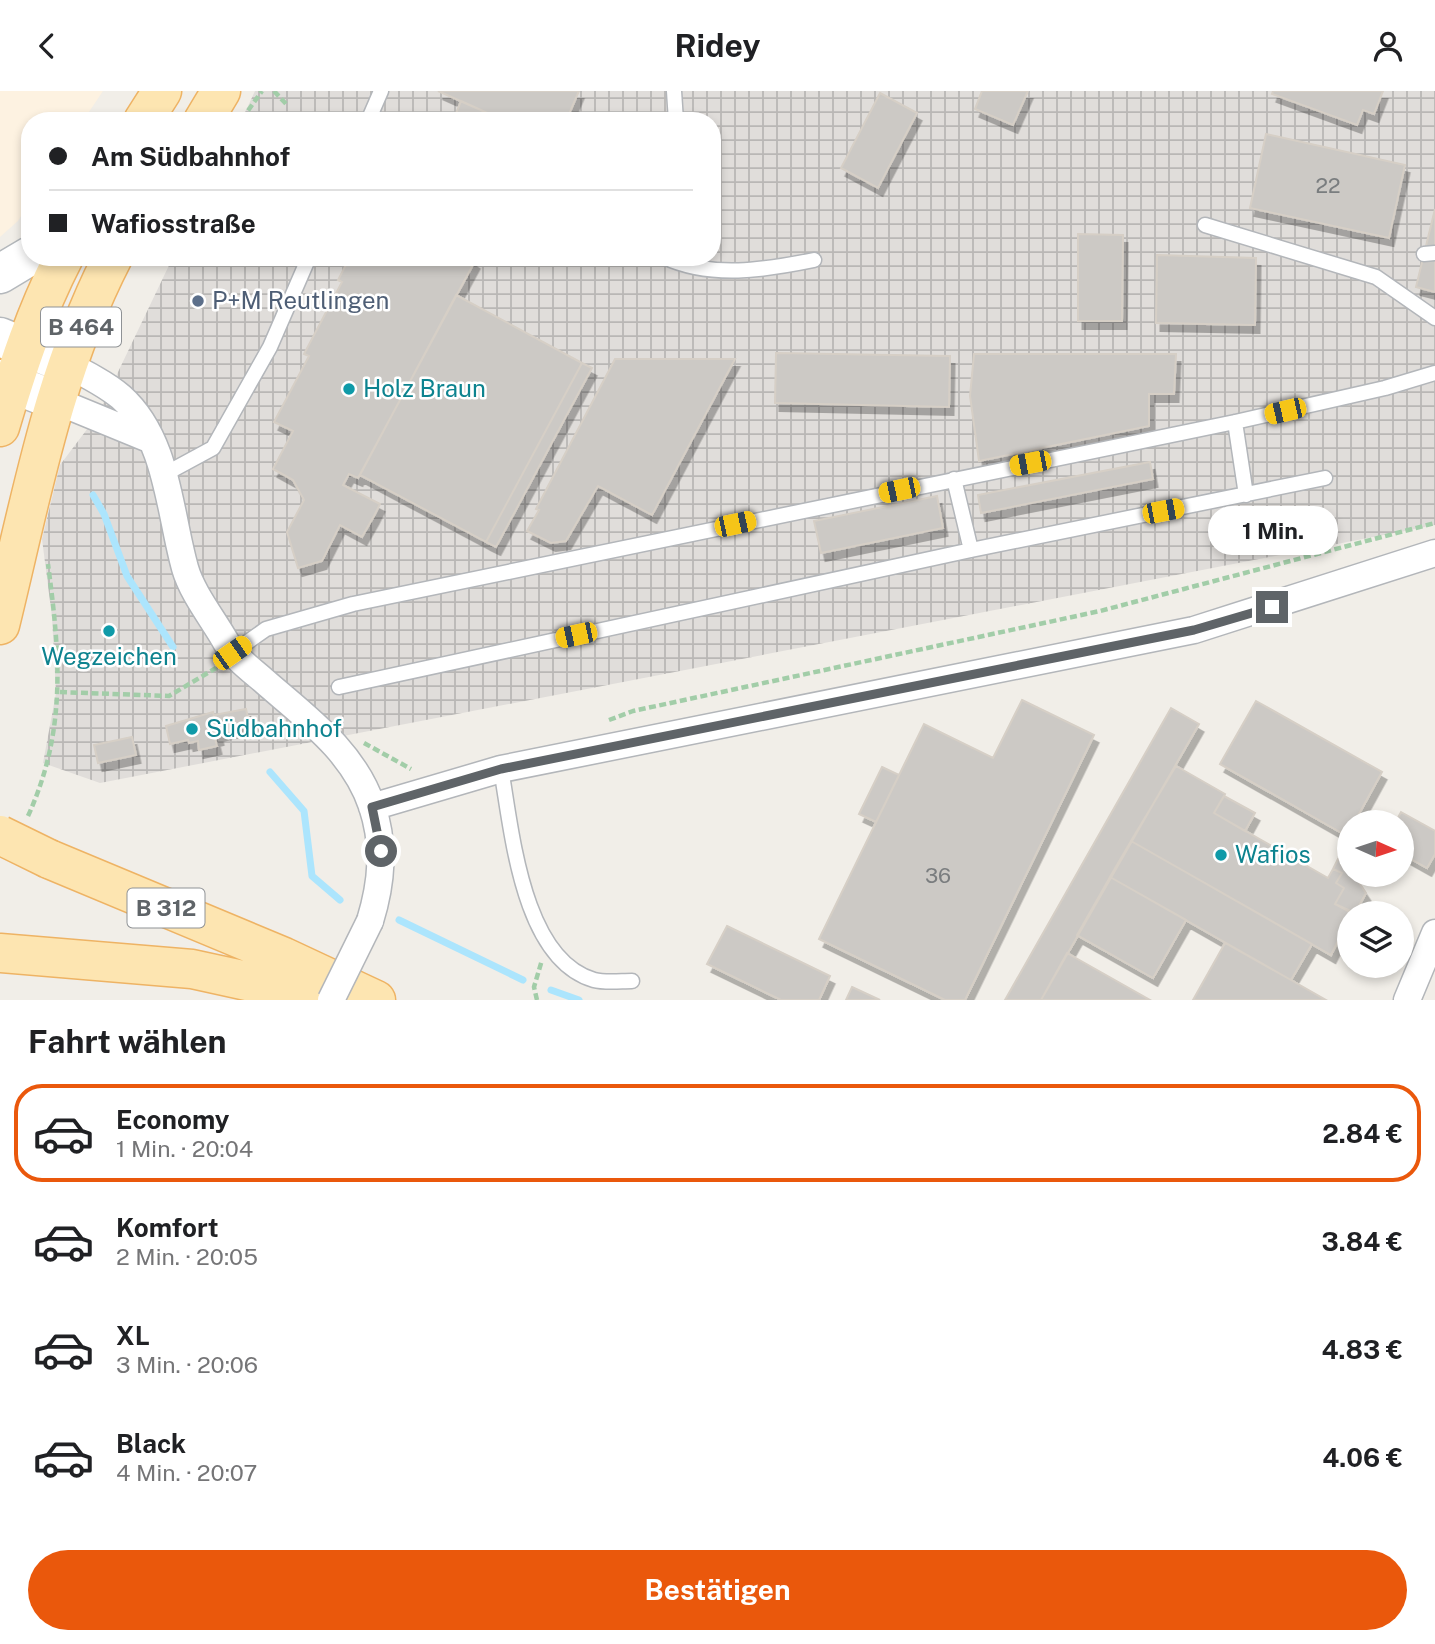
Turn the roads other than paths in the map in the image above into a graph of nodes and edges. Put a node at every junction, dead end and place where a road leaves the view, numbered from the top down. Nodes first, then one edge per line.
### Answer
1 (162, 91) edge
2 (221, 91) edge
3 (381, 91) edge
4 (674, 91) edge
5 (149, 112) edge
6 (208, 112) edge
7 (372, 112) edge
8 (675, 112) edge
9 (1205, 225) dead end
10 (814, 260) dead end
11 (21, 261) edge
12 (59, 266) edge
13 (108, 266) edge
14 (305, 266) edge
15 (692, 266) edge
16 (0, 274) edge
17 (1435, 318) edge
18 (13, 342) edge
19 (66, 365) junction
20 (1435, 373) edge
21 (6, 381) edge
22 (54, 400) junction
23 (1235, 422) junction
24 (0, 427) edge
25 (149, 439) junction
26 (165, 474) junction
27 (1325, 478) dead end
28 (954, 479) junction
29 (1245, 495) junction
30 (971, 550) junction
31 (1435, 553) edge
32 (0, 625) edge
33 (232, 653) junction
34 (339, 687) dead end
35 (501, 769) junction
36 (372, 807) junction
37 (11, 831) edge
38 (1435, 933) edge
39 (0, 953) edge
40 (83, 961) junction
41 (632, 981) dead end
42 (214, 1000) edge
43 (315, 1000) edge
44 (331, 1000) edge
45 (376, 1000) edge
46 (1407, 1000) edge

1 - 5 main road
2 - 6 main road
3 - 7 lane
4 - 8 lane
9 - 17 lane
10 - 15 lane
11 - 16 main road
12 - 18 main road, B 464
13 - 19 main road, B 464
14 - 26 lane
18 - 19 main road
18 - 21 main road, B 464
19 - 22 main road, B 464
19 - 25 street
20 - 23 lane
21 - 22 main road
21 - 24 main road, B 464
22 - 25 street
22 - 32 main road, B 464
23 - 28 lane
23 - 29 lane
25 - 26 street
26 - 33 street
27 - 29 lane
28 - 30 lane
28 - 33 lane
29 - 30 lane
30 - 34 lane
31 - 35 street
33 - 36 street
35 - 36 street
35 - 41 lane
36 - 44 street, bridge
37 - 45 main road, B 312, bridge
38 - 46 street
39 - 40 main road, B 312
40 - 42 main road, B 312
40 - 43 main road, B 312

